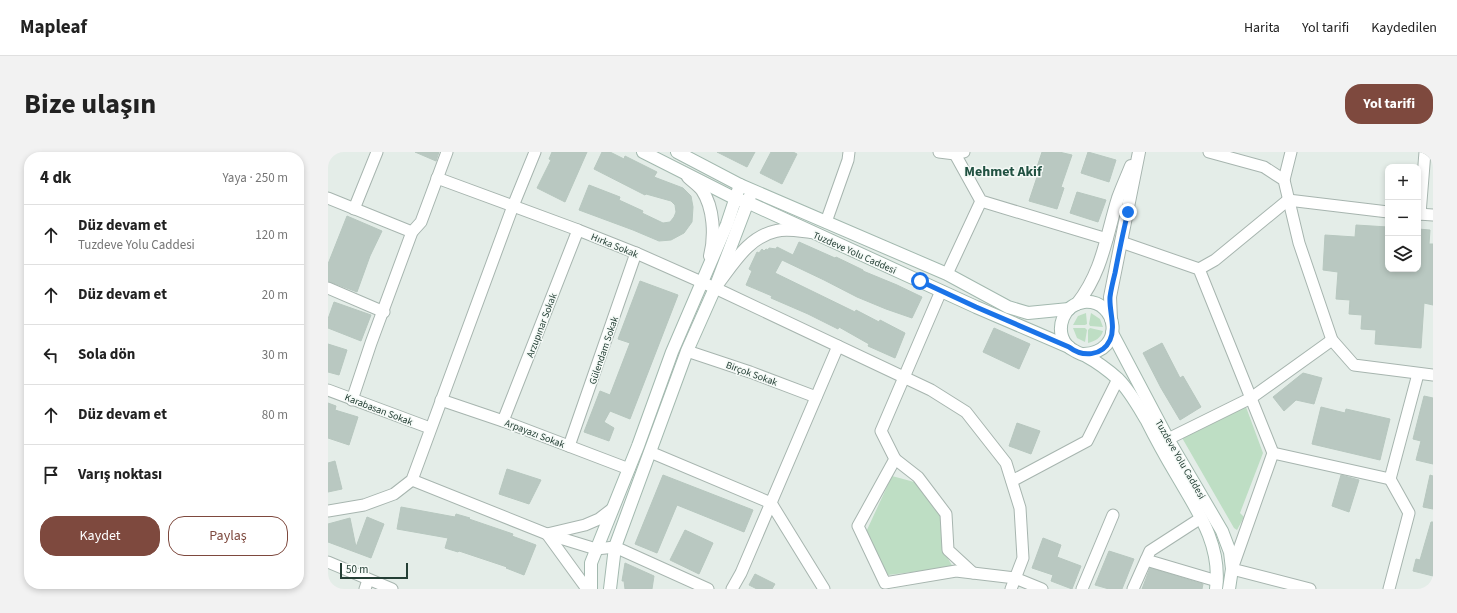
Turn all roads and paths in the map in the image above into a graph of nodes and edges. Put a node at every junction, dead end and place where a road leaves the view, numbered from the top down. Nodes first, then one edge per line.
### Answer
1 (376, 152) edge
2 (447, 152) edge
3 (535, 152) edge
4 (643, 152) edge
5 (677, 152) edge
6 (849, 152) edge
7 (939, 152) edge
8 (1138, 152) edge
9 (1209, 152) edge
10 (1291, 152) edge
11 (1425, 152) edge
12 (960, 153) edge
13 (680, 170) junction
14 (437, 178) junction
15 (1284, 180) junction
16 (740, 185) junction
17 (753, 190) junction
18 (328, 198) edge
19 (741, 200) junction
20 (981, 200) junction
21 (1288, 200) junction
22 (1420, 200) edge
23 (513, 206) junction
24 (354, 209) junction
25 (1385, 212) edge
26 (1421, 214) edge
27 (1433, 215) edge
28 (826, 222) junction
29 (578, 230) junction
30 (412, 232) junction
31 (811, 232) junction
32 (1107, 239) junction
33 (1121, 242) junction
34 (636, 254) junction
35 (1199, 269) junction
36 (947, 274) junction
37 (703, 282) junction
38 (328, 288) edge
39 (715, 288) junction
40 (941, 291) junction
41 (1073, 306) junction
42 (384, 312) junction
43 (1111, 319) junction
44 (1112, 333) junction
45 (1332, 340) junction
46 (838, 346) junction
47 (1069, 347) junction
48 (687, 351) junction
49 (1084, 354) junction
50 (1418, 374) junction
51 (1433, 375) edge
52 (903, 377) junction
53 (1118, 379) junction
54 (328, 390) edge
55 (816, 397) junction
56 (1251, 398) junction
57 (352, 400) junction
58 (441, 400) junction
59 (503, 421) junction
60 (430, 428) junction
61 (1168, 439) junction
62 (569, 446) junction
63 (650, 452) junction
64 (1273, 453) junction
65 (895, 459) junction
66 (629, 469) junction
67 (1390, 479) junction
68 (412, 480) junction
69 (1012, 481) junction
70 (771, 503) junction
71 (612, 508) junction
72 (328, 511) edge
73 (1113, 516) dead end
74 (1201, 518) junction
75 (547, 534) junction
76 (615, 547) junction
77 (596, 549) junction
78 (1146, 560) junction
79 (328, 562) edge
80 (1232, 569) junction
81 (973, 573) junction
82 (1015, 578) junction
83 (366, 584) edge
84 (1217, 585) edge
85 (392, 589) edge
86 (587, 589) edge
87 (591, 589) edge
88 (610, 589) edge
89 (708, 589) edge
90 (732, 589) edge
91 (824, 589) edge
92 (1011, 589) edge
93 (1042, 589) edge
94 (1082, 589) edge
95 (1133, 589) edge
96 (1230, 589) edge
97 (1310, 589) edge
98 (1389, 589) edge

1 - 24 street
2 - 14 street
3 - 23 street
4 - 13 main road, Tuzdeve Yolu Caddesi
5 - 16 main road, Tuzdeve Yolu Caddesi
6 - 28 street
7 - 12 street
8 - 32 main road
8 - 33 main road
9 - 15 street
10 - 15 street
11 - 22 street
12 - 20 street
13 - 19 main road, Tuzdeve Yolu Caddesi
13 - 37 main road
14 - 23 street, Hırka Sokak
14 - 30 street
15 - 21 street
16 - 17 main road, Tuzdeve Yolu Caddesi
16 - 19 main road
17 - 19 main road
17 - 28 main road, Tuzdeve Yolu Caddesi
18 - 24 street
19 - 31 main road, Tuzdeve Yolu Caddesi
19 - 37 main road
19 - 39 main road
20 - 32 street
20 - 36 street
21 - 25 street
21 - 35 street
21 - 45 street
23 - 29 street, Hırka Sokak
23 - 58 street
24 - 30 street
26 - 27 street
28 - 36 main road, Tuzdeve Yolu Caddesi
29 - 34 street, Hırka Sokak
29 - 59 street, Arzupınar Sokak
30 - 42 street
31 - 39 main road
31 - 40 main road, Tuzdeve Yolu Caddesi
32 - 41 main road
33 - 35 street
33 - 43 main road
34 - 37 street, Hırka Sokak
34 - 62 street, Gülendam Sokak
35 - 56 street
36 - 41 main road, Tuzdeve Yolu Caddesi
37 - 39 street, Hırka Sokak
37 - 66 main road
38 - 42 street
39 - 46 street, Hırka Sokak
39 - 48 main road
40 - 47 main road, Tuzdeve Yolu Caddesi
40 - 52 street
41 - 43 main road
41 - 47 main road
42 - 57 street
43 - 44 main road
44 - 49 main road
44 - 61 main road, Tuzdeve Yolu Caddesi
45 - 50 street
45 - 56 street
46 - 52 street, Hırka Sokak
46 - 55 street
47 - 49 main road
48 - 55 street, Birçok Sokak
48 - 63 main road
49 - 53 main road, Tuzdeve Yolu Caddesi
50 - 51 street
50 - 67 street
52 - 65 street
52 - 69 street, Hırka Sokak
53 - 69 street
53 - 74 main road, Tuzdeve Yolu Caddesi
54 - 57 street, Karabasan Sokak
55 - 70 street
56 - 61 street
56 - 64 street
57 - 60 street, Karabasan Sokak
58 - 59 street, Arpayazı Sokak
58 - 60 street
59 - 62 street, Arpayazı Sokak
60 - 68 street
61 - 80 main road, Tuzdeve Yolu Caddesi
62 - 66 street, Arpayazı Sokak
63 - 70 street
63 - 76 main road
64 - 67 street
64 - 80 street
65 - 81 street
65 - 81 street
66 - 71 main road
67 - 98 street
68 - 72 street
68 - 75 street
69 - 82 street, Hırka Sokak
70 - 90 street
70 - 91 street
71 - 75 street
71 - 77 main road
73 - 94 street
74 - 78 street
74 - 84 main road, Tuzdeve Yolu Caddesi
75 - 77 street
75 - 86 street
76 - 77 street
76 - 88 main road
76 - 89 street
77 - 87 main road
78 - 84 street
78 - 95 street
79 - 83 street
80 - 96 main road, Tuzdeve Yolu Caddesi
80 - 97 street
81 - 82 street
82 - 92 street, Hırka Sokak
82 - 93 street
83 - 85 street

